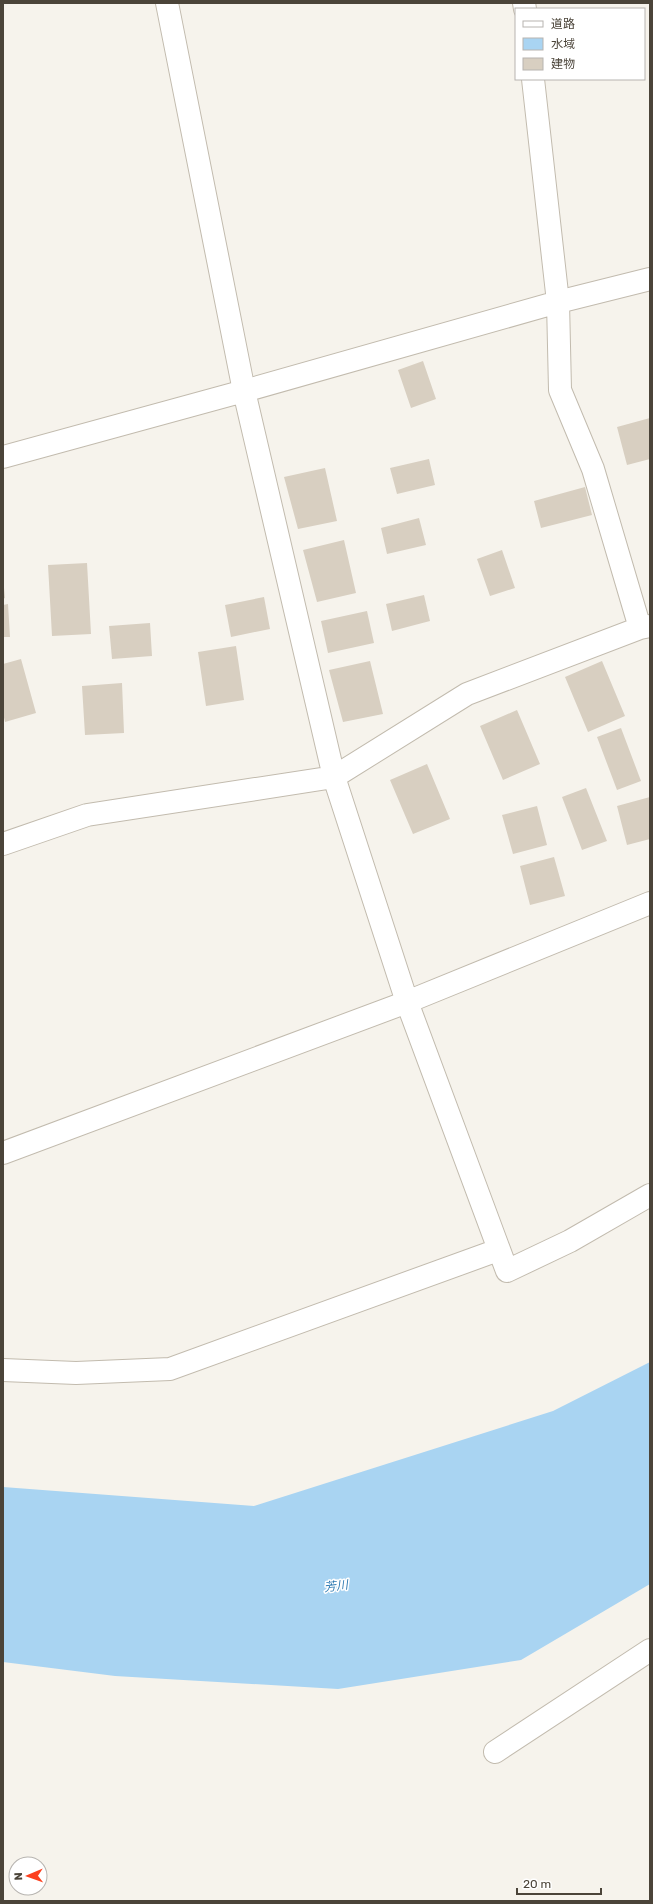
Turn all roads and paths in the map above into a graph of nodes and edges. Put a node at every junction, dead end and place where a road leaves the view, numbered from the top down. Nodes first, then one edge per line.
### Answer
1 (167, 3) edge
2 (533, 80) edge
3 (650, 279) edge
4 (558, 302) junction
5 (244, 391) junction
6 (3, 457) edge
7 (645, 627) edge
8 (334, 778) junction
9 (3, 844) edge
10 (650, 903) edge
11 (407, 1002) junction
12 (3, 1153) edge
13 (650, 1195) edge
14 (498, 1250) junction
15 (3, 1370) edge
16 (650, 1650) edge
17 (495, 1752) dead end

1 - 5 street
2 - 4 street
3 - 4 street
4 - 5 street
4 - 7 street
5 - 6 street
5 - 8 street
7 - 8 street
8 - 9 street
8 - 11 street
10 - 11 street
11 - 12 street
11 - 14 street
13 - 14 street
14 - 15 street
16 - 17 street

